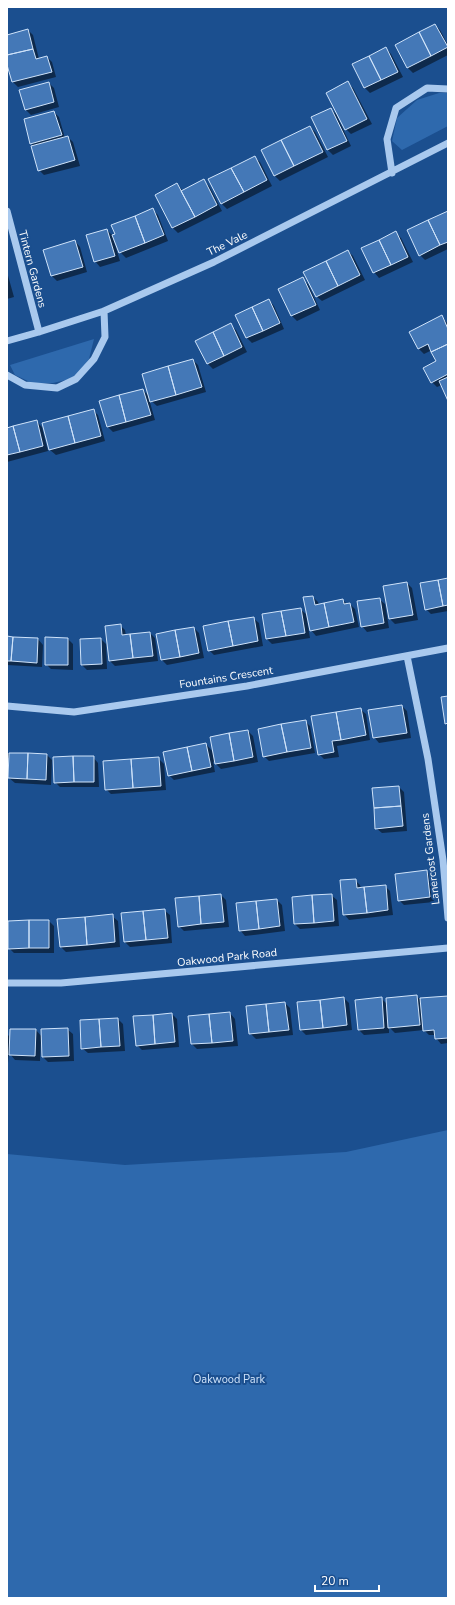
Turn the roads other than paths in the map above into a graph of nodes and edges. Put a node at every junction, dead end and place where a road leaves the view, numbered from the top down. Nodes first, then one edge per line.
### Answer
1 (448, 89) edge
2 (447, 146) edge
3 (392, 173) junction
4 (7, 211) edge
5 (104, 311) junction
6 (39, 332) junction
7 (7, 341) edge
8 (7, 375) edge
9 (448, 648) edge
10 (407, 656) junction
11 (7, 706) edge
12 (448, 918) edge
13 (448, 948) edge
14 (7, 983) edge

1 - 3 street
2 - 3 street, The Vale
3 - 5 street, The Vale
4 - 6 street, Tintern Gardens
5 - 6 street, The Vale
5 - 8 street
6 - 7 street, The Vale
9 - 10 street, Fountains Crescent
10 - 11 street, Fountains Crescent
10 - 12 street, Lanercost Gardens
13 - 14 street, Oakwood Park Road

